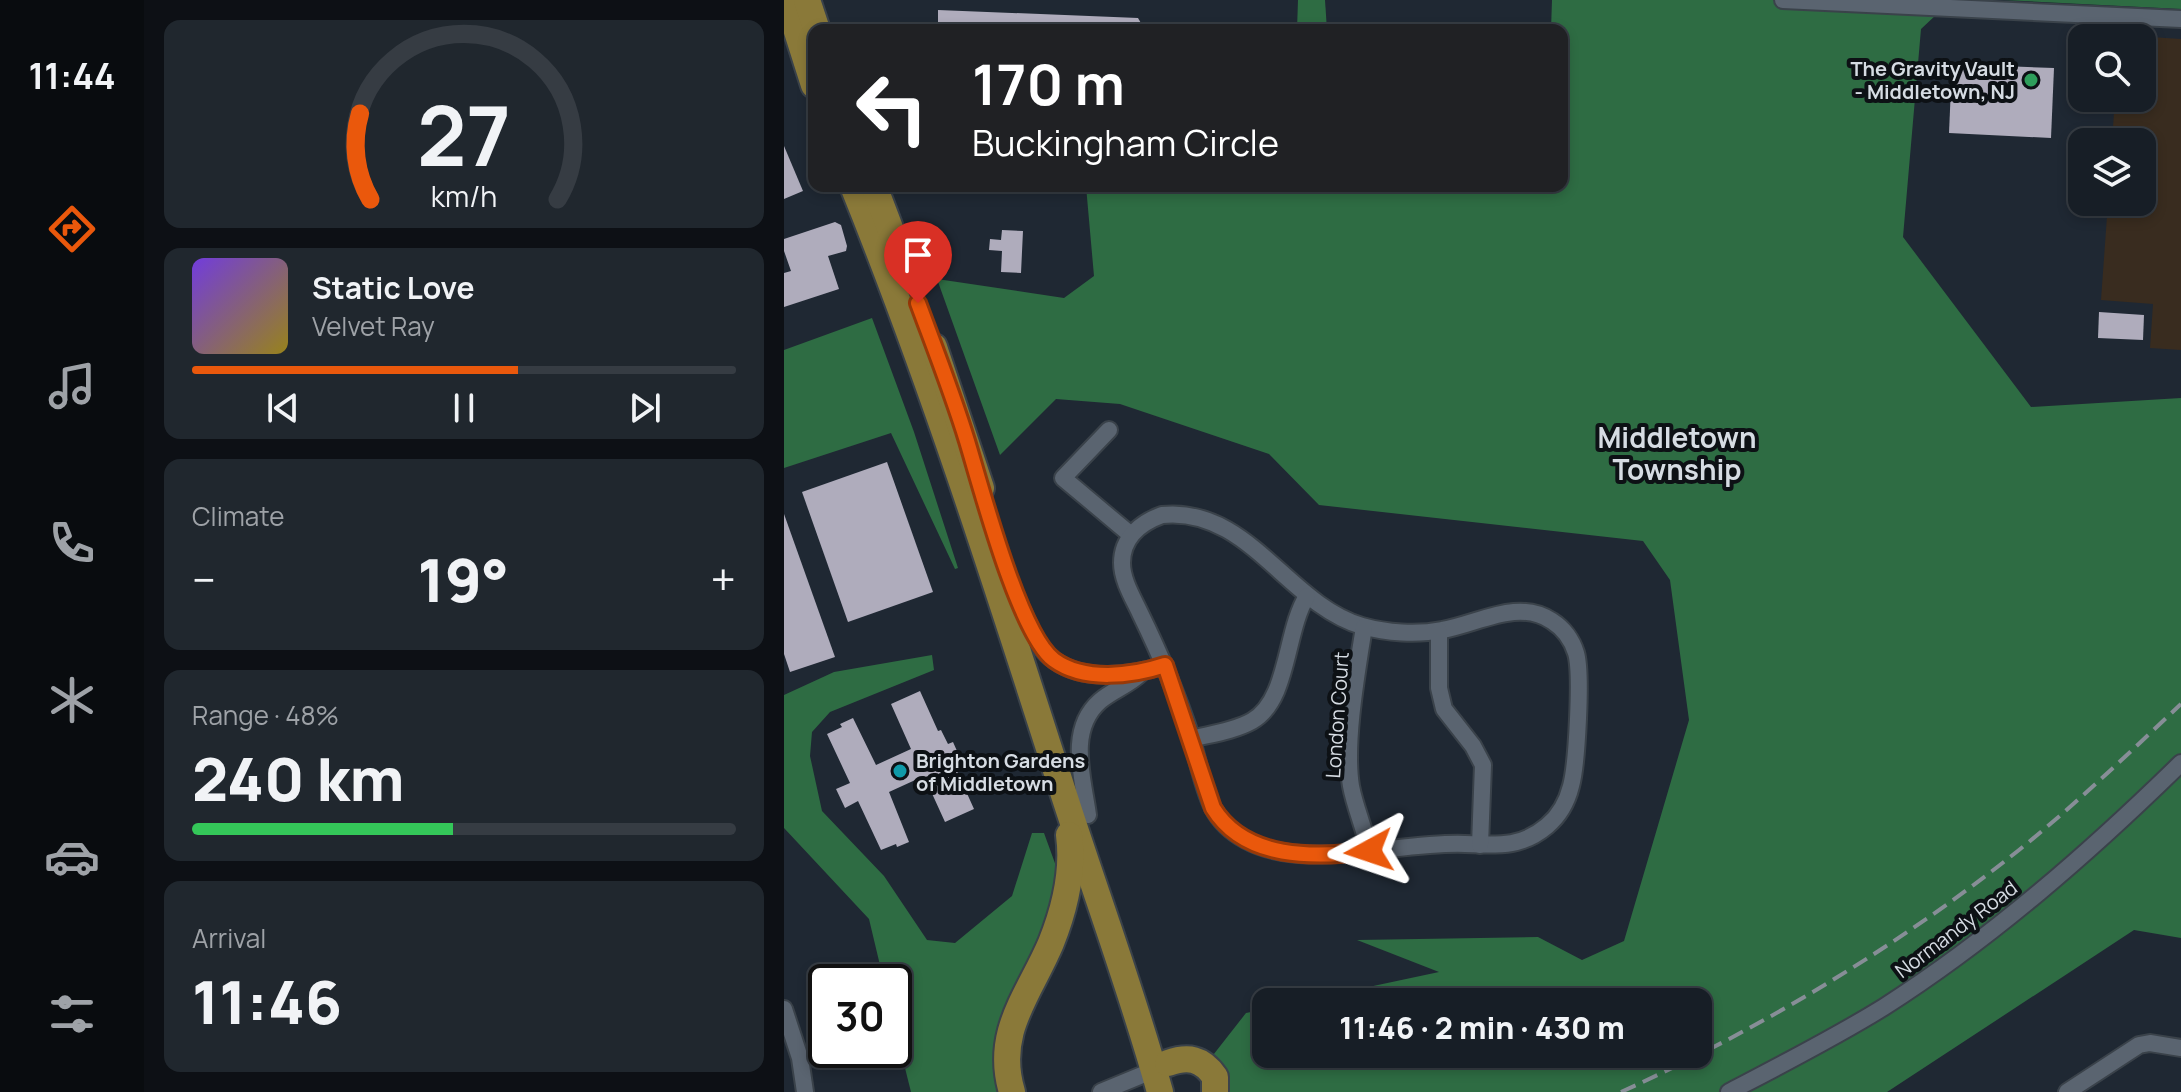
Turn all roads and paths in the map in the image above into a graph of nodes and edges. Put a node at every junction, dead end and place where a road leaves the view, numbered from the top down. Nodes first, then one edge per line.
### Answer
1 (787, 0) edge
2 (807, 0) edge
3 (1783, 0) edge
4 (2181, 19) edge
5 (815, 24) edge
6 (808, 66) edge
7 (855, 192) edge
8 (876, 192) edge
9 (1109, 430) dead end
10 (1131, 535) junction
11 (1307, 596) junction
12 (1021, 608) junction
13 (1364, 627) junction
14 (1439, 631) junction
15 (1165, 665) junction
16 (1141, 673) junction
17 (1191, 739) junction
18 (2181, 763) edge
19 (1063, 792) junction
20 (1088, 815) junction
21 (1480, 845) junction
22 (1369, 851) junction
23 (784, 1009) edge
24 (2181, 1048) edge
25 (1161, 1075) edge
26 (2093, 1084) edge
27 (805, 1092) edge
28 (1012, 1092) edge
29 (1101, 1092) edge
30 (1177, 1092) edge
31 (1215, 1092) edge
32 (1729, 1092) edge
33 (2067, 1092) edge

1 - 6 highway
2 - 5 highway
3 - 4 street
7 - 19 highway
8 - 12 highway
9 - 10 street
10 - 11 street
10 - 15 street
11 - 13 street
11 - 17 street
12 - 16 street
12 - 20 highway
13 - 14 street
13 - 22 street, London Court
14 - 21 street
14 - 21 street
15 - 16 street
15 - 17 street
16 - 20 street
17 - 22 street
18 - 32 street, Normandy Road
19 - 25 highway
19 - 28 highway
20 - 25 highway
21 - 22 street
23 - 27 street
24 - 26 street
25 - 29 street
25 - 30 highway
25 - 31 highway
26 - 33 street

